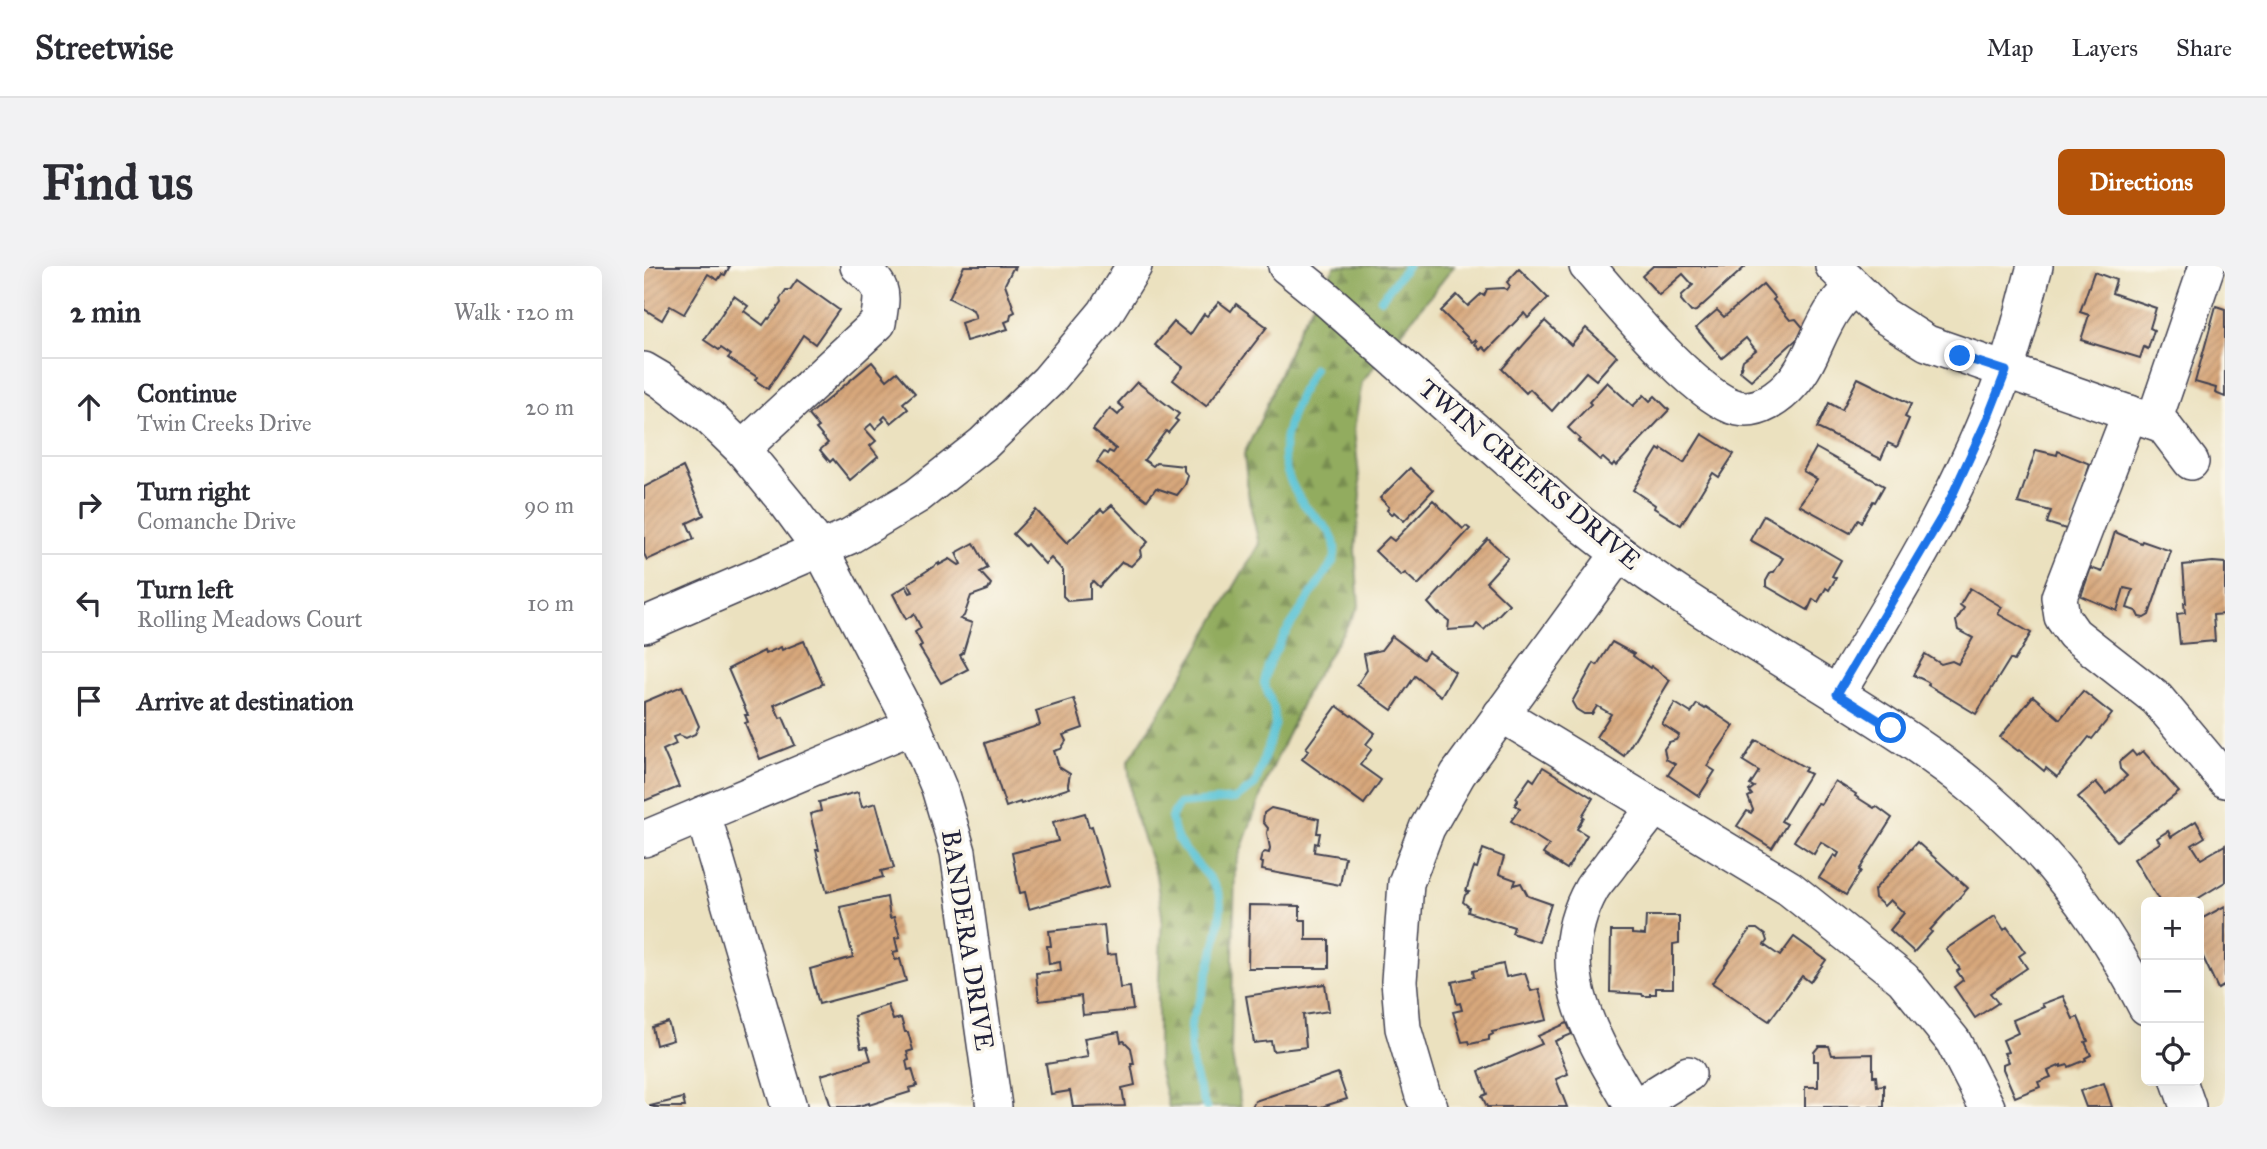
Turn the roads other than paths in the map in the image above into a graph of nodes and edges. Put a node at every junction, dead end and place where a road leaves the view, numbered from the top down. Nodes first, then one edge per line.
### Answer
1 (858, 266) edge
2 (1134, 266) edge
3 (1286, 266) edge
4 (1587, 266) edge
5 (2035, 266) edge
6 (2207, 266) edge
7 (1843, 277) edge
8 (644, 370) edge
9 (2006, 371) junction
10 (2142, 417) junction
11 (742, 449) junction
12 (2191, 462) dead end
13 (821, 550) junction
14 (1618, 555) junction
15 (644, 625) edge
16 (1837, 694) junction
17 (1501, 714) junction
18 (913, 726) junction
19 (2225, 780) edge
20 (1655, 807) junction
21 (703, 814) junction
22 (644, 839) edge
23 (2141, 998) edge
24 (1688, 1074) dead end
25 (2181, 1086) edge
26 (789, 1107) edge
27 (994, 1107) edge
28 (1430, 1107) edge
29 (1634, 1107) edge
30 (1987, 1107) edge
31 (2189, 1107) edge

1 - 11 street
2 - 13 street
3 - 14 street, TWIN CREEKS DRIVE
4 - 7 street
5 - 9 street
6 - 10 street
7 - 9 street
8 - 11 street, BANDERA DRIVE
9 - 10 street
9 - 16 street
10 - 12 street
10 - 19 street
11 - 13 street, BANDERA DRIVE
13 - 15 street
13 - 18 street, BANDERA DRIVE
14 - 16 street, TWIN CREEKS DRIVE
14 - 17 street
16 - 23 street, TWIN CREEKS DRIVE
17 - 20 street
17 - 28 street
18 - 21 street
18 - 27 street, BANDERA DRIVE
20 - 29 street
20 - 30 street
21 - 22 street
21 - 26 street
24 - 29 street
25 - 31 street

